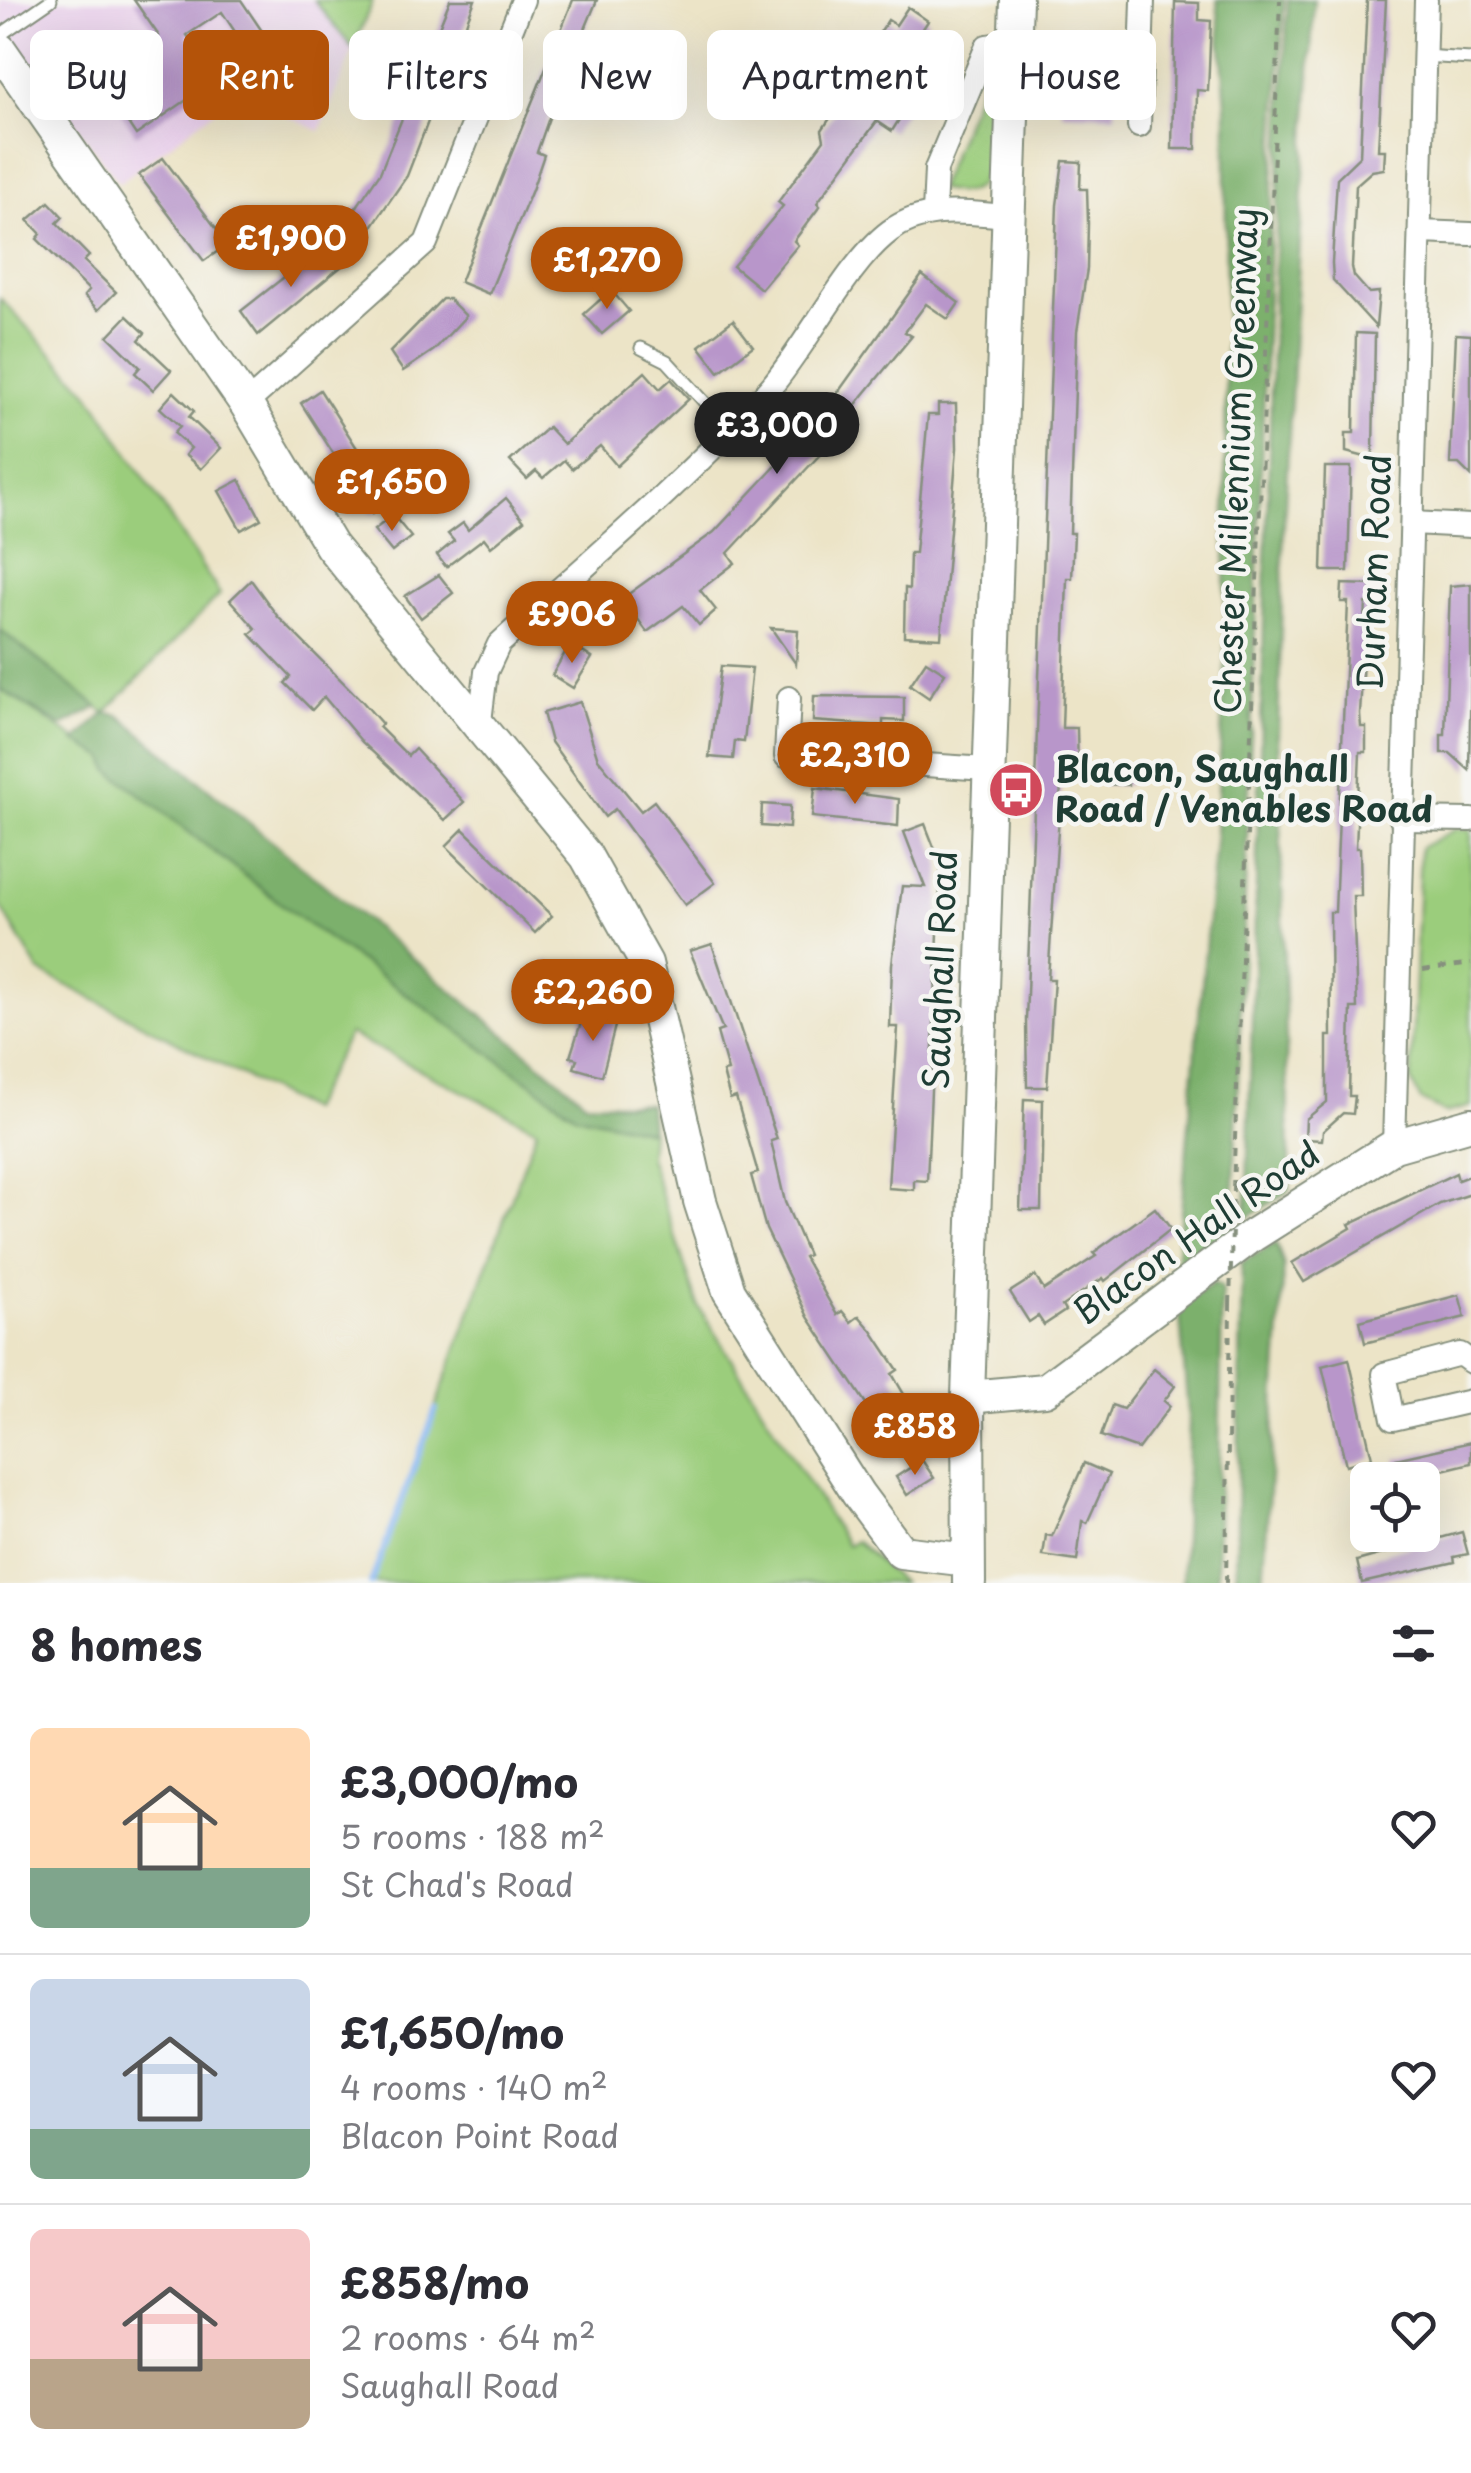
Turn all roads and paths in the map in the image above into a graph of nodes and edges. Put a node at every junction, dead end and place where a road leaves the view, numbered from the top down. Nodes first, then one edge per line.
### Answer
1 (51, 0) edge
2 (523, 0) edge
3 (1016, 0) edge
4 (1143, 0) edge
5 (1280, 0) edge
6 (1426, 0) edge
7 (1015, 30) edge
8 (1142, 30) edge
9 (0, 35) edge
10 (0, 50) edge
11 (984, 53) edge
12 (1423, 56) junction
13 (1471, 59) edge
14 (1011, 120) edge
15 (1139, 120) edge
16 (1139, 126) dead end
17 (934, 213) junction
18 (1007, 216) junction
19 (1421, 232) junction
20 (1471, 234) edge
21 (641, 348) dead end
22 (246, 404) junction
23 (731, 431) junction
24 (1412, 523) junction
25 (1471, 526) edge
26 (789, 698) dead end
27 (474, 723) junction
28 (987, 769) junction
29 (1401, 819) junction
30 (1471, 820) edge
31 (1471, 964) edge
32 (1398, 972) junction
33 (1471, 1124) edge
34 (1394, 1146) junction
35 (1471, 1362) edge
36 (968, 1397) junction
37 (1471, 1401) edge
38 (968, 1572) edge
39 (1226, 1583) edge

1 - 9 lane
2 - 22 street
3 - 7 street, Saughall Road
4 - 8 street
5 - 39 path, Chester Millennium Greenway, bridge
6 - 12 street, Durham Road
10 - 22 street
11 - 17 street
12 - 13 lane
12 - 19 street, Durham Road
14 - 18 street, Saughall Road
15 - 16 street
17 - 18 street
17 - 23 street
18 - 28 street, Saughall Road
19 - 20 street
19 - 24 street, Durham Road
21 - 23 lane
22 - 27 street
23 - 27 street
24 - 25 street
24 - 29 street, Durham Road
26 - 28 street
27 - 38 street
28 - 36 street, Saughall Road
29 - 30 street
29 - 32 street, Durham Road
31 - 32 path
32 - 34 street, Durham Road
33 - 34 street, Blacon Hall Road
34 - 36 street, Blacon Hall Road
35 - 37 street
36 - 38 street, Saughall Road

